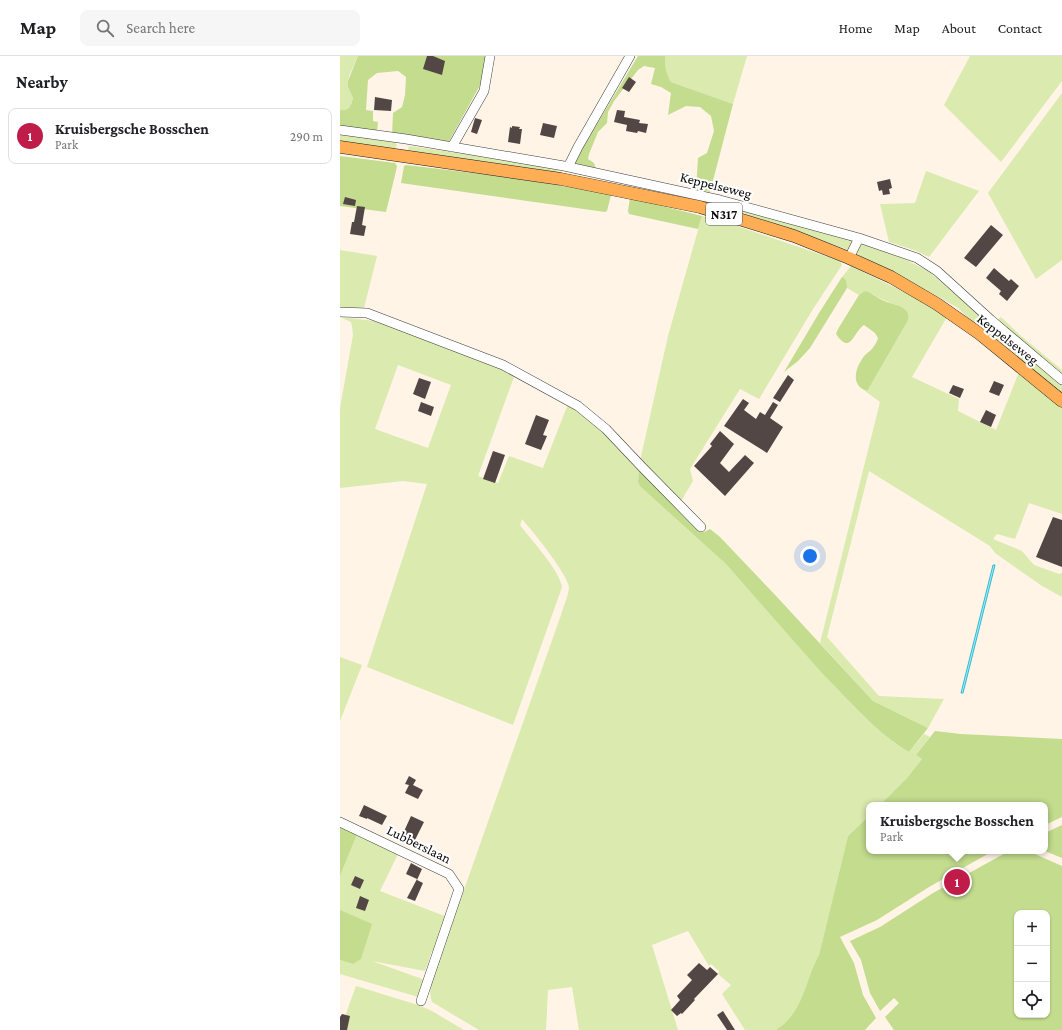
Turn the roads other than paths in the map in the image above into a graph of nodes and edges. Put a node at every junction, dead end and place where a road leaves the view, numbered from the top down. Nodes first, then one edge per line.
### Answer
1 (490, 56) edge
2 (630, 56) edge
3 (340, 130) edge
4 (406, 139) junction
5 (340, 147) edge
6 (452, 147) junction
7 (403, 156) junction
8 (566, 166) junction
9 (561, 179) junction
10 (859, 238) junction
11 (849, 258) junction
12 (340, 312) edge
13 (991, 320) junction
14 (980, 334) junction
15 (1062, 380) edge
16 (1062, 401) edge
17 (701, 526) dead end
18 (340, 822) edge
19 (421, 1001) dead end

1 - 6 street
2 - 8 street
3 - 4 street, Keppelseweg
4 - 6 street, Keppelseweg
4 - 7 street
5 - 7 main road, Keppelseweg / N317
6 - 8 street, Keppelseweg
7 - 9 main road, Keppelseweg / N317
8 - 9 street
8 - 10 street, Keppelseweg
9 - 11 main road, Keppelseweg / N317
10 - 11 street
10 - 13 street, Keppelseweg
11 - 14 main road, Keppelseweg / N317
12 - 17 street
13 - 14 street
13 - 15 street, Keppelseweg
14 - 16 main road, Keppelseweg / N317
18 - 19 street, Lubberslaan

